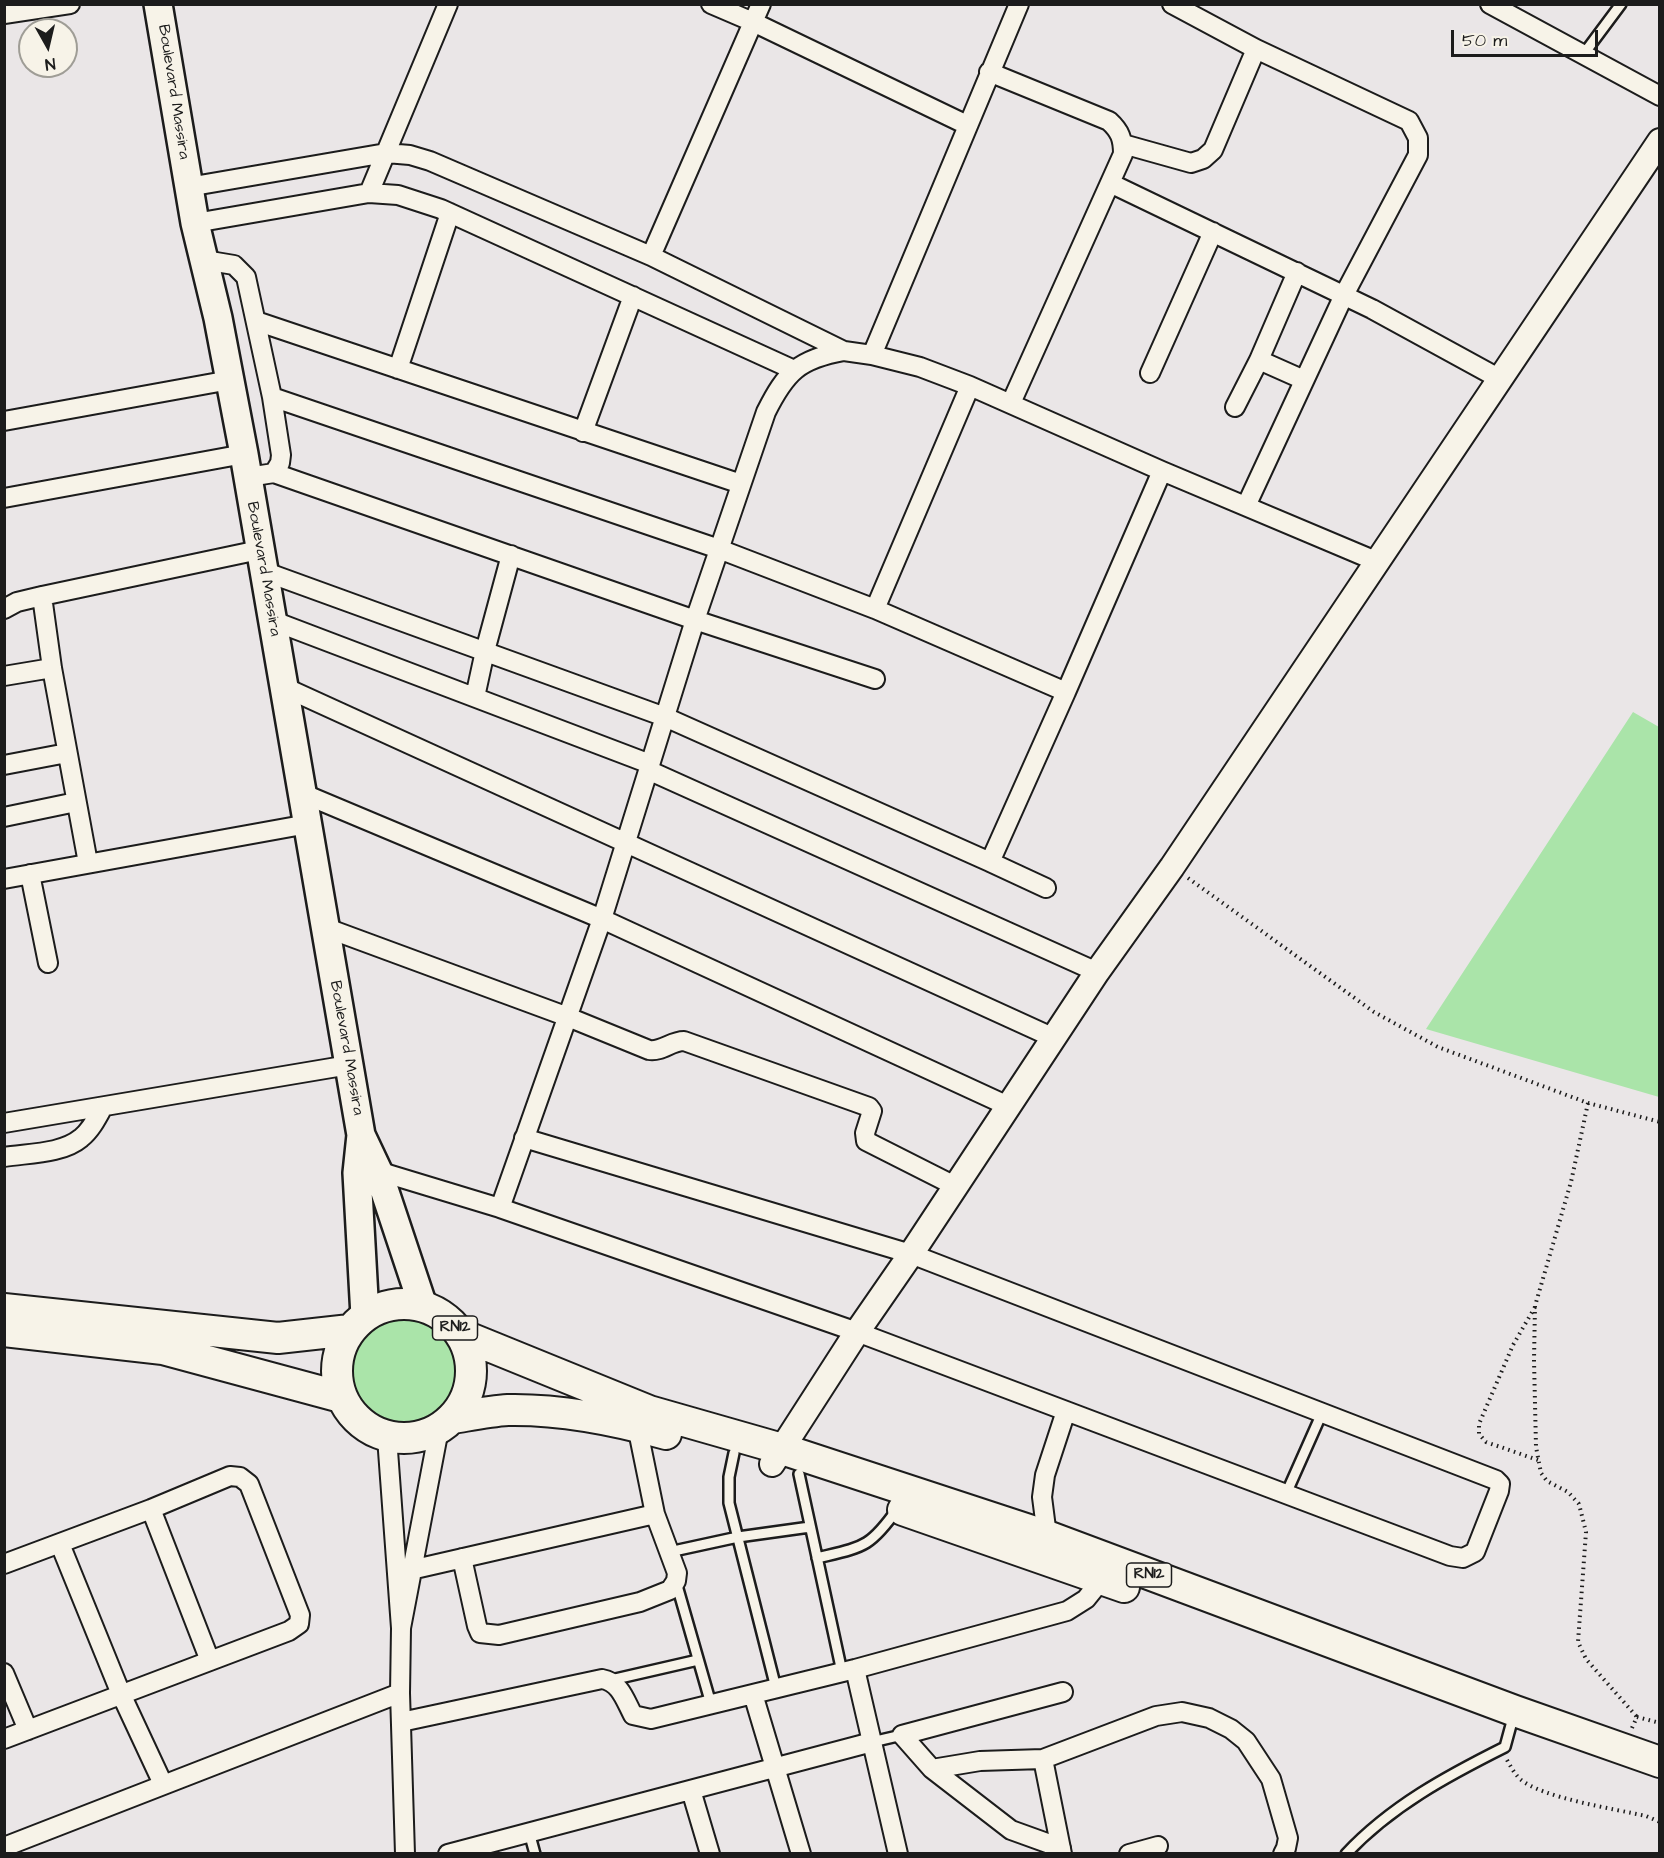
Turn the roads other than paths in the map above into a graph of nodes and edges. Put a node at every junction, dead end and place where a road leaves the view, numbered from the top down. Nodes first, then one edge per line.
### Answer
1 (70, 4) edge
2 (158, 4) edge
3 (447, 4) edge
4 (711, 4) edge
5 (761, 4) edge
6 (1019, 4) edge
7 (1172, 4) edge
8 (1621, 4) edge
9 (1494, 5) edge
10 (4, 14) edge
11 (753, 22) junction
12 (1256, 49) junction
13 (1583, 55) junction
14 (990, 72) junction
15 (1659, 96) edge
16 (967, 125) junction
17 (1659, 141) edge
18 (1123, 144) junction
19 (386, 153) junction
20 (1110, 183) junction
21 (188, 187) junction
22 (369, 193) junction
23 (450, 213) junction
24 (195, 223) junction
25 (1213, 232) junction
26 (651, 256) junction
27 (204, 260) junction
28 (1297, 272) junction
29 (1344, 295) junction
30 (633, 296) junction
31 (256, 321) junction
32 (844, 351) junction
33 (872, 355) junction
34 (1259, 360) junction
35 (398, 369) junction
36 (794, 370) junction
37 (1150, 373) dead end
38 (1500, 379) junction
39 (230, 380) junction
40 (1304, 380) junction
41 (970, 386) junction
42 (272, 397) junction
43 (1011, 403) junction
44 (1235, 407) dead end
45 (4, 421) edge
46 (583, 432) junction
47 (246, 465) junction
48 (1162, 471) junction
49 (274, 472) junction
50 (741, 484) junction
51 (4, 498) edge
52 (1246, 506) junction
53 (719, 549) junction
54 (511, 555) junction
55 (261, 561) junction
56 (1378, 562) junction
57 (42, 596) junction
58 (4, 609) edge
59 (875, 609) junction
60 (271, 620) junction
61 (695, 620) junction
62 (485, 651) junction
63 (51, 668) junction
64 (4, 676) edge
65 (875, 679) dead end
66 (284, 687) junction
67 (1066, 692) junction
68 (474, 698) junction
69 (665, 717) junction
70 (67, 753) junction
71 (4, 765) edge
72 (649, 767) junction
73 (304, 794) junction
74 (76, 802) junction
75 (4, 816) edge
76 (308, 824) junction
77 (625, 842) junction
78 (990, 862) junction
79 (88, 863) junction
80 (30, 874) junction
81 (4, 879) edge
82 (1046, 888) dead end
83 (602, 920) junction
84 (324, 927) junction
85 (48, 963) dead end
86 (1097, 972) junction
87 (568, 1017) junction
88 (1054, 1038) junction
89 (349, 1065) junction
90 (1008, 1106) junction
91 (103, 1107) junction
92 (4, 1123) edge
93 (524, 1138) junction
94 (4, 1157) edge
95 (368, 1172) junction
96 (955, 1186) junction
97 (500, 1209) junction
98 (911, 1254) junction
99 (423, 1306) junction
100 (4, 1309) edge
101 (357, 1323) junction
102 (4, 1331) edge
103 (857, 1332) junction
104 (462, 1335) junction
105 (166, 1339) junction
106 (341, 1397) junction
107 (1066, 1411) junction
108 (1322, 1413) junction
109 (635, 1415) junction
110 (446, 1424) junction
111 (387, 1437) junction
112 (734, 1454) junction
113 (784, 1462) junction
114 (1286, 1494) junction
115 (898, 1508) junction
116 (151, 1509) junction
117 (655, 1514) junction
118 (810, 1527) junction
119 (1047, 1536) junction
120 (738, 1537) junction
121 (60, 1544) junction
122 (669, 1552) junction
123 (462, 1558) junction
124 (818, 1558) junction
125 (4, 1564) edge
126 (1109, 1571) junction
127 (404, 1572) junction
128 (676, 1581) junction
129 (698, 1660) junction
130 (210, 1661) junction
131 (848, 1671) junction
132 (4, 1673) edge
133 (611, 1680) junction
134 (776, 1688) junction
135 (1063, 1692) dead end
136 (400, 1693) junction
137 (121, 1694) junction
138 (753, 1694) junction
139 (711, 1704) junction
140 (401, 1722) junction
141 (28, 1730) junction
142 (1510, 1730) junction
143 (902, 1735) junction
144 (4, 1739) edge
145 (872, 1742) junction
146 (1043, 1759) junction
147 (1659, 1762) edge
148 (776, 1768) junction
149 (932, 1769) junction
150 (1659, 1783) edge
151 (163, 1784) junction
152 (691, 1790) junction
153 (529, 1832) junction
154 (1158, 1846) dead end
155 (4, 1847) edge
156 (1061, 1851) edge
157 (405, 1854) edge
158 (448, 1854) edge
159 (535, 1854) edge
160 (710, 1854) edge
161 (801, 1854) edge
162 (898, 1854) edge
163 (1129, 1854) edge
164 (1283, 1854) edge
165 (1346, 1854) edge

1 - 10 street
2 - 21 main road, Boulevard Massira
3 - 19 street
4 - 11 street
5 - 11 street
6 - 14 street
7 - 12 street
8 - 13 lane
9 - 13 street
11 - 16 street
11 - 26 street
12 - 18 street
12 - 29 street
13 - 15 street
14 - 16 street
14 - 18 street
16 - 33 street
17 - 38 street
18 - 20 street
19 - 21 street
19 - 22 street
19 - 26 street
20 - 25 street
20 - 43 street
21 - 24 main road, Boulevard Massira
22 - 23 street
22 - 24 street
23 - 30 street
23 - 35 street
24 - 27 main road, Boulevard Massira
25 - 28 street
25 - 37 street
26 - 32 street
27 - 31 street
27 - 39 main road, Boulevard Massira
28 - 29 street
28 - 34 street
29 - 38 street
29 - 40 street
30 - 36 street
30 - 46 street
31 - 35 street
31 - 42 street
32 - 33 street
32 - 36 street
33 - 41 street
34 - 40 street
34 - 44 street
35 - 46 street
36 - 50 street
38 - 56 street
39 - 45 street
39 - 47 main road, Boulevard Massira
40 - 52 street
41 - 43 street
41 - 59 street
42 - 49 street
42 - 53 street
43 - 48 street
46 - 50 street
47 - 49 street
47 - 51 street
47 - 55 main road, Boulevard Massira
48 - 52 street
48 - 67 street
49 - 54 street
50 - 53 street
52 - 56 street
53 - 59 street
53 - 61 street
54 - 61 street
54 - 62 street
55 - 57 street
55 - 60 main road, Boulevard Massira
55 - 62 street
56 - 86 street
57 - 58 street
57 - 63 street
59 - 67 street
60 - 66 main road, Boulevard Massira
60 - 68 street
61 - 65 street
61 - 69 street
62 - 68 street
62 - 69 street
63 - 64 street
63 - 70 street
66 - 73 main road, Boulevard Massira
66 - 77 street
67 - 78 street
68 - 72 street
69 - 72 street
69 - 78 street
70 - 71 street
70 - 74 street
72 - 77 street
72 - 86 street
73 - 76 main road, Boulevard Massira
73 - 83 street
74 - 75 street
74 - 79 street
76 - 79 street
76 - 84 main road, Boulevard Massira
77 - 83 street
77 - 88 street
78 - 82 street
79 - 80 street
80 - 81 street
80 - 85 street
83 - 87 street
83 - 90 street
84 - 87 street
84 - 89 main road, Boulevard Massira
86 - 88 street
87 - 93 street
87 - 96 street
88 - 90 street
89 - 91 street
89 - 95 main road, Boulevard Massira
90 - 96 street
91 - 92 street
91 - 94 street
93 - 97 street
93 - 98 street
95 - 97 street
95 - 99 main road, Boulevard Massira
95 - 101 main road
96 - 98 street
97 - 103 street
98 - 103 street
98 - 108 street
99 - 101 main road, RN12
99 - 104 main road, RN12
100 - 105 main road, RN12
101 - 105 main road, RN12
101 - 106 main road, RN12
102 - 105 main road, RN12
103 - 107 street
103 - 113 street
104 - 109 main road, RN12
104 - 110 main road, RN12
105 - 106 main road, RN12
106 - 111 main road, RN12
107 - 114 street
107 - 119 street
108 - 114 lane
108 - 114 street
109 - 110 main road, RN12
109 - 112 main road, RN12
109 - 113 main road, RN12
109 - 117 street
110 - 111 main road, RN12
110 - 127 street
111 - 127 street
112 - 113 main road, RN12
112 - 120 lane
113 - 115 main road, RN12
113 - 118 lane
113 - 119 main road, RN12
115 - 124 lane
115 - 126 main road, RN12
116 - 121 street
116 - 130 street
116 - 130 street
117 - 122 street
117 - 123 street
118 - 120 lane
118 - 124 lane
119 - 126 main road, RN12
120 - 122 lane
120 - 134 lane
121 - 125 street
121 - 137 street
122 - 128 street
123 - 127 street
123 - 128 street
124 - 131 lane
126 - 131 street
126 - 142 main road, RN12
127 - 136 street
128 - 129 lane
129 - 133 lane
129 - 139 lane
130 - 137 street
131 - 134 street
131 - 145 street
132 - 141 street
133 - 139 street
133 - 140 street
134 - 138 street
135 - 143 street
136 - 140 street
136 - 151 street
137 - 141 street
137 - 151 street
138 - 139 street
138 - 148 street
140 - 157 street
141 - 144 street
142 - 147 main road, RN12
142 - 150 main road, RN12
142 - 165 lane
143 - 145 lane
143 - 149 street
145 - 148 street
145 - 162 street
146 - 149 street
146 - 156 street
146 - 164 street
148 - 152 street
148 - 161 street
149 - 156 street
151 - 155 street
152 - 153 street
152 - 160 street
153 - 158 street
153 - 159 lane
154 - 163 street

